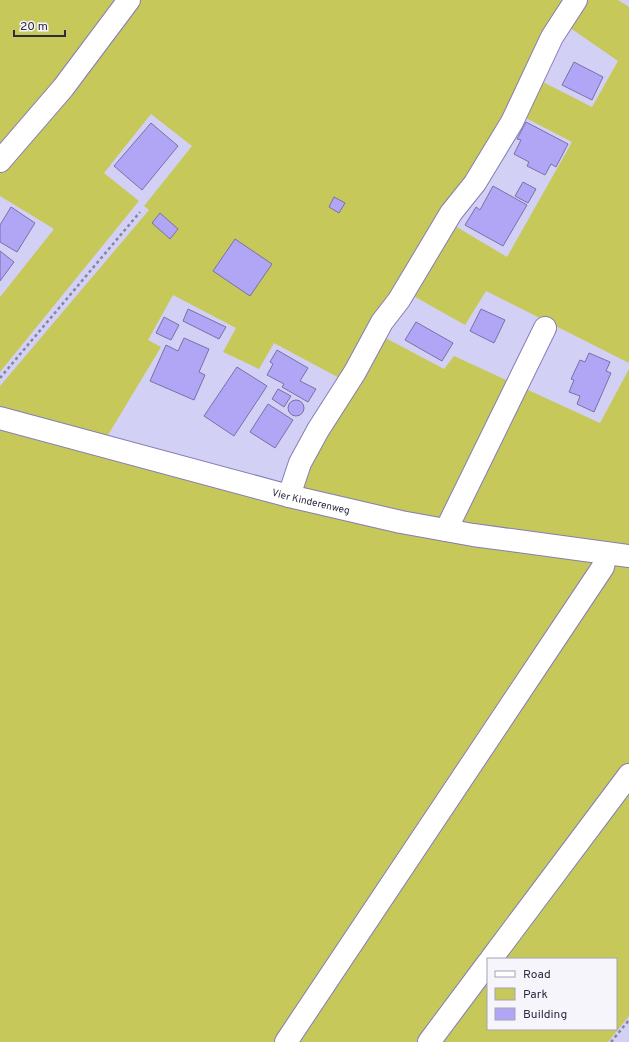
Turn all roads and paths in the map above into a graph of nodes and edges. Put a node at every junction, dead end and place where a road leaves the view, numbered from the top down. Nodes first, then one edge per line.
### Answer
1 (129, 0) edge
2 (576, 0) edge
3 (0, 162) edge
4 (140, 212) dead end
5 (545, 328) dead end
6 (0, 378) edge
7 (0, 418) edge
8 (289, 496) junction
9 (446, 530) junction
10 (606, 553) junction
11 (629, 556) edge
12 (629, 775) edge
13 (492, 958) edge
14 (487, 964) edge
15 (629, 1020) edge
16 (286, 1042) edge
17 (429, 1042) edge
18 (611, 1042) edge

1 - 3 street
2 - 8 street
4 - 6 path
5 - 9 street
7 - 8 street, Vier Kinderenweg
8 - 9 street, Vier Kinderenweg
9 - 10 street, Vier Kinderenweg
10 - 11 street, Vier Kinderenweg
10 - 16 street
12 - 13 street
14 - 17 street
15 - 18 path

